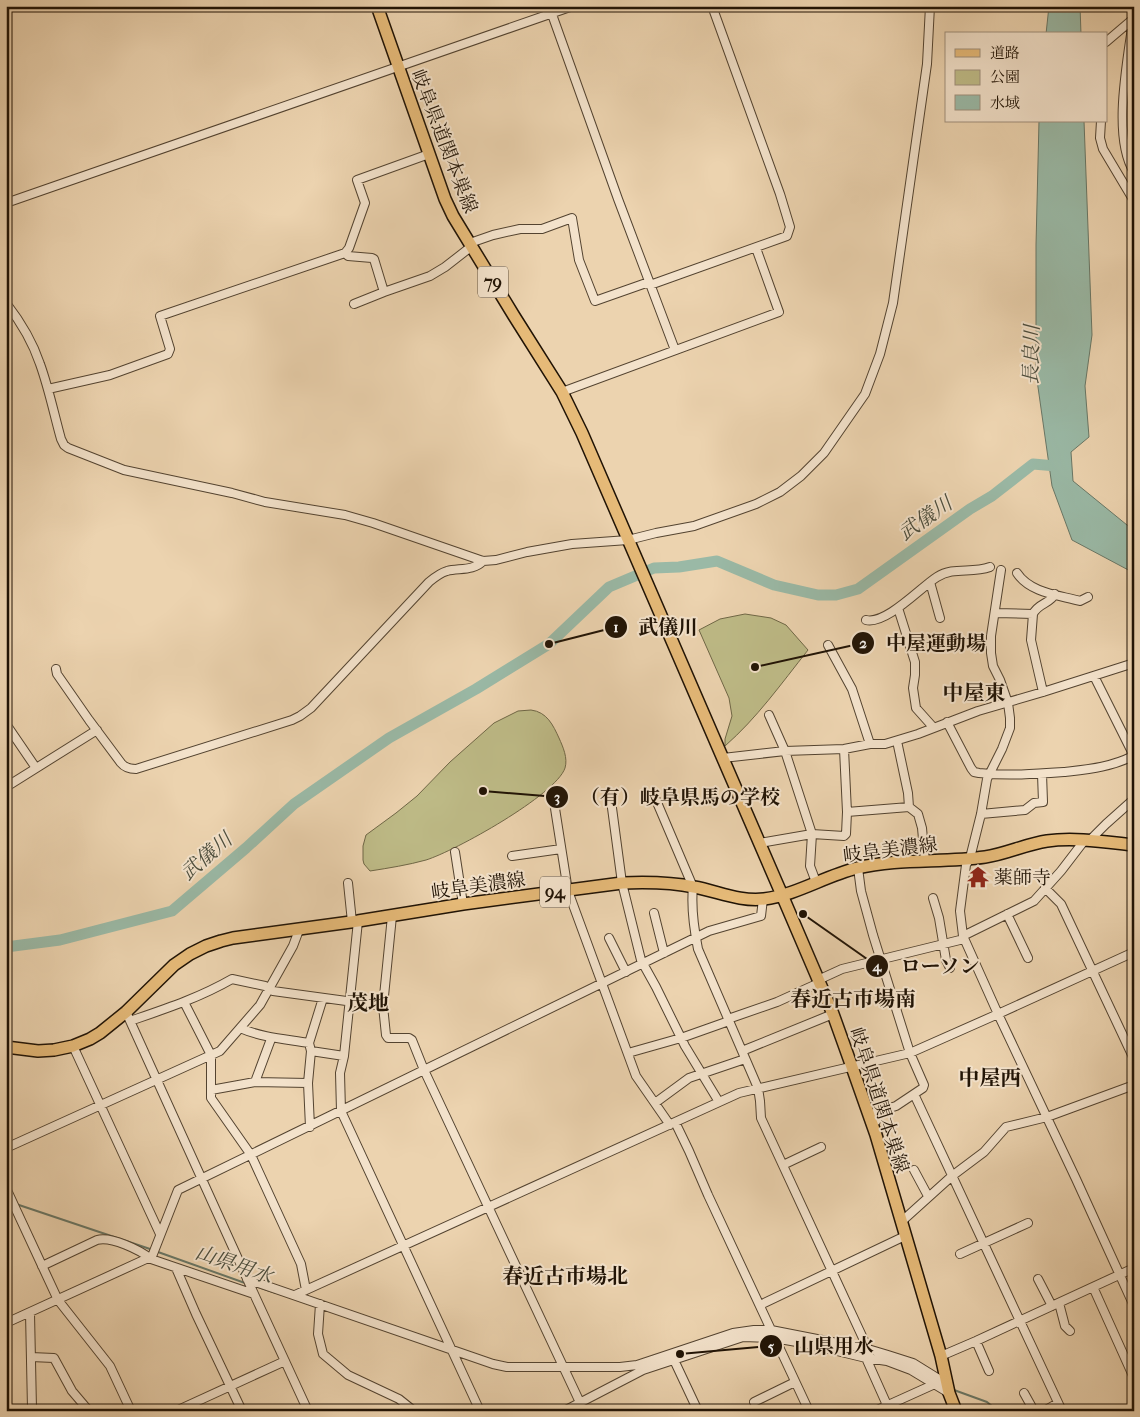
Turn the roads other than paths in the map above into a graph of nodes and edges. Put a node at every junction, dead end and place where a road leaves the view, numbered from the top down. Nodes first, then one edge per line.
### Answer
1 (377, 6) edge
2 (573, 6) edge
3 (712, 6) edge
4 (930, 6) edge
5 (551, 10) edge
6 (1134, 14) edge
7 (1133, 19) edge
8 (1108, 40) edge
9 (398, 67) junction
10 (1101, 122) edge
11 (428, 154) junction
12 (1134, 172) edge
13 (1134, 201) edge
14 (6, 203) edge
15 (471, 245) junction
16 (756, 248) junction
17 (345, 253) junction
18 (650, 284) junction
19 (384, 292) junction
20 (6, 303) edge
21 (354, 304) dead end
22 (674, 350) junction
23 (48, 389) junction
24 (562, 392) junction
25 (630, 544) junction
26 (483, 561) junction
27 (990, 567) dead end
28 (1001, 570) dead end
29 (1017, 573) dead end
30 (930, 582) junction
31 (1055, 594) junction
32 (1088, 597) dead end
33 (898, 608) junction
34 (995, 612) junction
35 (1033, 614) junction
36 (940, 618) dead end
37 (866, 620) dead end
38 (828, 645) dead end
39 (1134, 663) edge
40 (56, 669) dead end
41 (1094, 676) junction
42 (1043, 692) junction
43 (1008, 703) junction
44 (769, 715) dead end
45 (947, 722) junction
46 (6, 724) edge
47 (933, 727) junction
48 (97, 730) junction
49 (897, 741) junction
50 (870, 744) junction
51 (844, 749) junction
52 (784, 751) junction
53 (1134, 756) edge
54 (723, 758) junction
55 (36, 768) junction
56 (991, 774) junction
57 (1042, 774) junction
58 (6, 787) edge
59 (610, 793) dead end
60 (653, 793) dead end
61 (1134, 799) edge
62 (554, 802) dead end
63 (909, 807) junction
64 (847, 812) junction
65 (981, 814) junction
66 (812, 834) junction
67 (1086, 841) junction
68 (760, 843) junction
69 (1134, 845) edge
70 (561, 849) junction
71 (455, 852) dead end
72 (512, 856) dead end
73 (970, 858) junction
74 (925, 861) junction
75 (858, 868) junction
76 (816, 882) junction
77 (348, 883) dead end
78 (622, 883) junction
79 (693, 887) junction
80 (1045, 888) junction
81 (568, 891) junction
82 (782, 895) junction
83 (933, 898) dead end
84 (763, 899) junction
85 (463, 904) junction
86 (654, 913) dead end
87 (1007, 914) junction
88 (392, 916) junction
89 (355, 922) junction
90 (299, 930) junction
91 (963, 937) junction
92 (609, 938) dead end
93 (696, 938) junction
94 (944, 944) junction
95 (1134, 952) edge
96 (664, 953) junction
97 (1028, 958) dead end
98 (881, 959) junction
99 (642, 964) junction
100 (950, 968) dead end
101 (1092, 971) junction
102 (626, 972) junction
103 (819, 981) junction
104 (602, 983) junction
105 (269, 989) junction
106 (323, 998) junction
107 (184, 1002) junction
108 (350, 1002) junction
109 (383, 1006) junction
110 (833, 1014) junction
111 (998, 1014) junction
112 (128, 1017) junction
113 (729, 1020) junction
114 (240, 1028) junction
115 (271, 1038) junction
116 (681, 1038) junction
117 (73, 1046) junction
118 (6, 1047) edge
119 (310, 1047) junction
120 (628, 1053) junction
121 (910, 1053) junction
122 (210, 1055) junction
123 (744, 1055) junction
124 (344, 1056) junction
125 (1134, 1059) edge
126 (852, 1066) junction
127 (424, 1070) junction
128 (701, 1073) junction
129 (157, 1080) junction
130 (255, 1082) junction
131 (308, 1083) junction
132 (1134, 1085) edge
133 (758, 1088) junction
134 (211, 1090) junction
135 (914, 1094) junction
136 (718, 1102) junction
137 (655, 1103) junction
138 (100, 1105) junction
139 (341, 1111) junction
140 (1047, 1117) junction
141 (672, 1124) junction
142 (872, 1125) junction
143 (310, 1126) junction
144 (821, 1147) dead end
145 (6, 1148) edge
146 (250, 1156) junction
147 (783, 1165) junction
148 (914, 1170) dead end
149 (952, 1176) junction
150 (202, 1179) junction
151 (6, 1188) edge
152 (928, 1196) junction
153 (490, 1207) junction
154 (901, 1222) junction
155 (1028, 1223) dead end
156 (160, 1234) junction
157 (905, 1236) junction
158 (984, 1243) junction
159 (404, 1246) junction
160 (153, 1254) junction
161 (960, 1254) dead end
162 (42, 1266) junction
163 (176, 1268) junction
164 (1134, 1268) edge
165 (832, 1272) junction
166 (1120, 1274) junction
167 (1038, 1279) dead end
168 (250, 1286) junction
169 (1093, 1287) junction
170 (306, 1290) junction
171 (295, 1296) junction
172 (58, 1300) junction
173 (1055, 1304) junction
174 (760, 1305) junction
175 (1134, 1306) edge
176 (320, 1307) junction
177 (30, 1313) junction
178 (1020, 1321) junction
179 (6, 1324) edge
180 (1070, 1330) dead end
181 (773, 1334) junction
182 (976, 1341) junction
183 (452, 1348) junction
184 (868, 1354) junction
185 (941, 1356) junction
186 (31, 1357) junction
187 (674, 1360) junction
188 (285, 1361) junction
189 (563, 1367) junction
190 (640, 1367) junction
191 (990, 1371) dead end
192 (1134, 1378) edge
193 (795, 1382) junction
194 (940, 1382) junction
195 (231, 1386) junction
196 (1024, 1393) dead end
197 (580, 1402) junction
198 (754, 1402) dead end
199 (891, 1406) edge
200 (1060, 1407) edge
201 (32, 1409) dead end
202 (957, 1410) edge
203 (90, 1411) edge
204 (131, 1411) edge
205 (176, 1411) edge
206 (242, 1411) edge
207 (308, 1411) edge
208 (414, 1411) edge
209 (480, 1411) edge
210 (564, 1411) edge
211 (584, 1411) edge
212 (698, 1411) edge
213 (809, 1411) edge
214 (875, 1411) edge
215 (1034, 1411) edge
216 (1044, 1411) edge

1 - 9 main road, 岐阜県道関本巣線 / 79
2 - 5 street
3 - 16 street
4 - 25 street
5 - 9 street
5 - 18 street
6 - 7 street
7 - 8 street
7 - 12 street
9 - 11 main road, 岐阜県道関本巣線 / 79
9 - 14 street
10 - 13 street
11 - 15 main road, 岐阜県道関本巣線 / 79
11 - 17 street
15 - 18 street
15 - 19 street
15 - 24 main road, 岐阜県道関本巣線 / 79
16 - 18 street
16 - 22 street
17 - 19 street
17 - 23 street
18 - 22 street
19 - 21 street
20 - 23 street
22 - 24 street
23 - 26 street
24 - 25 main road, 岐阜県道関本巣線 / 79
25 - 26 street
25 - 54 main road, 岐阜県道関本巣線 / 79
26 - 48 street
27 - 30 street
28 - 34 street
29 - 31 street
30 - 33 street
30 - 36 street
31 - 32 street
31 - 35 street
33 - 37 street
33 - 47 street
34 - 35 street
34 - 43 street
35 - 42 street
38 - 50 street
39 - 41 street
40 - 48 street
41 - 42 street
41 - 53 street
42 - 43 street
43 - 45 street
43 - 56 street
44 - 52 street
45 - 47 street
45 - 56 street
46 - 55 street
47 - 49 street
48 - 55 street
49 - 50 street
49 - 63 street
50 - 51 street
51 - 52 street
51 - 64 street
52 - 54 street
52 - 66 street
53 - 57 street
54 - 68 main road, 岐阜県道関本巣線 / 79
55 - 58 street
56 - 57 street
56 - 65 street
57 - 65 street
59 - 78 street
60 - 79 street
61 - 67 street
62 - 70 street
63 - 64 street
63 - 74 street
64 - 66 street
65 - 73 street
66 - 68 street
66 - 76 street
67 - 69 main road, 岐阜美濃線 / 94
67 - 73 main road, 岐阜美濃線 / 94
67 - 80 street
68 - 82 main road, 岐阜県道関本巣線 / 79
70 - 72 street
70 - 81 street
71 - 85 street
73 - 74 main road, 岐阜美濃線 / 94
73 - 91 street
74 - 75 main road, 岐阜美濃線 / 94
75 - 76 main road, 岐阜美濃線 / 94
75 - 98 street
76 - 82 main road, 岐阜美濃線 / 94
77 - 89 street
78 - 79 main road, 岐阜美濃線 / 94
78 - 81 main road, 岐阜美濃線 / 94
78 - 99 street
79 - 84 main road, 岐阜美濃線 / 94
79 - 93 street
80 - 87 street
80 - 101 street
81 - 85 main road, 岐阜美濃線 / 94
81 - 104 street
82 - 84 main road, 岐阜美濃線 / 94
82 - 103 main road, 岐阜県道関本巣線 / 79
83 - 94 street
84 - 93 street
85 - 88 main road, 岐阜美濃線 / 94
86 - 96 street
87 - 91 street
87 - 97 street
88 - 89 main road, 岐阜美濃線 / 94
88 - 109 street
89 - 90 main road, 岐阜美濃線 / 94
89 - 108 street
90 - 105 street
90 - 112 main road, 岐阜美濃線 / 94
91 - 94 street
91 - 111 street
92 - 102 street
93 - 96 street
93 - 113 street
94 - 98 street
94 - 100 street
95 - 101 street
96 - 99 street
98 - 103 street
98 - 121 street
99 - 102 street
99 - 116 street
101 - 111 street
101 - 125 street
102 - 104 street
103 - 110 main road, 岐阜県道関本巣線 / 79
103 - 113 street
104 - 120 street
104 - 127 street
105 - 106 street
105 - 107 street
105 - 114 street
106 - 108 street
106 - 119 street
107 - 112 street
107 - 122 street
108 - 109 street
108 - 124 street
109 - 127 street
110 - 123 street
110 - 126 main road, 岐阜県道関本巣線 / 79
111 - 121 street
111 - 140 street
112 - 117 main road, 岐阜美濃線 / 94
112 - 129 street
113 - 116 street
113 - 123 street
114 - 115 street
114 - 122 street
115 - 119 street
115 - 130 street
116 - 120 street
116 - 128 street
117 - 118 main road, 岐阜美濃線 / 94
117 - 138 street
119 - 124 street
119 - 131 street
120 - 137 street
121 - 126 street
121 - 135 street
122 - 129 street
122 - 134 street
123 - 128 street
123 - 133 street
124 - 139 street
126 - 133 street
126 - 142 main road, 岐阜県道関本巣線 / 79
127 - 139 street
127 - 153 street
128 - 136 street
128 - 137 street
129 - 138 street
129 - 150 street
130 - 131 street
130 - 134 street
131 - 143 street
132 - 140 street
133 - 136 street
133 - 147 street
134 - 146 street
135 - 142 street
135 - 149 street
136 - 141 street
137 - 141 street
138 - 145 street
138 - 156 street
139 - 143 street
139 - 159 street
140 - 149 street
140 - 166 street
141 - 153 street
141 - 174 street
142 - 154 main road, 岐阜県道関本巣線 / 79
143 - 146 street
144 - 147 street
146 - 150 street
146 - 170 street
147 - 165 street
148 - 152 street
149 - 152 street
149 - 158 street
150 - 156 street
150 - 168 street
151 - 162 street
152 - 154 street
153 - 159 street
153 - 189 street
154 - 157 main road, 岐阜県道関本巣線 / 79
155 - 158 street
156 - 160 street
157 - 165 street
157 - 185 main road, 岐阜県道関本巣線 / 79
158 - 161 street
158 - 178 street
159 - 170 street
159 - 183 street
160 - 162 street
160 - 163 street
160 - 172 street
162 - 172 street
163 - 168 street
163 - 195 street
164 - 166 street
165 - 174 street
165 - 184 street
166 - 169 street
166 - 175 street
167 - 173 street
168 - 171 street
168 - 188 street
169 - 173 street
169 - 192 street
170 - 171 street
171 - 176 street
172 - 177 street
172 - 204 street
173 - 178 street
173 - 180 street
174 - 181 street
176 - 183 street
176 - 208 street
177 - 179 street
177 - 186 street
178 - 182 street
178 - 200 street
181 - 184 street
181 - 187 street
181 - 190 street
181 - 193 street
182 - 185 street
182 - 191 street
183 - 189 street
183 - 209 street
184 - 194 street
184 - 199 street
185 - 194 main road, 岐阜県道関本巣線 / 79
186 - 201 street
186 - 203 street
187 - 190 street
187 - 212 street
188 - 195 street
188 - 207 street
189 - 190 street
189 - 197 street
190 - 197 street
193 - 198 street
193 - 213 street
194 - 199 street
194 - 202 main road, 岐阜県道関本巣線 / 79
195 - 205 street
195 - 206 street
196 - 215 street
197 - 210 street
197 - 211 street
199 - 214 street
200 - 216 street

